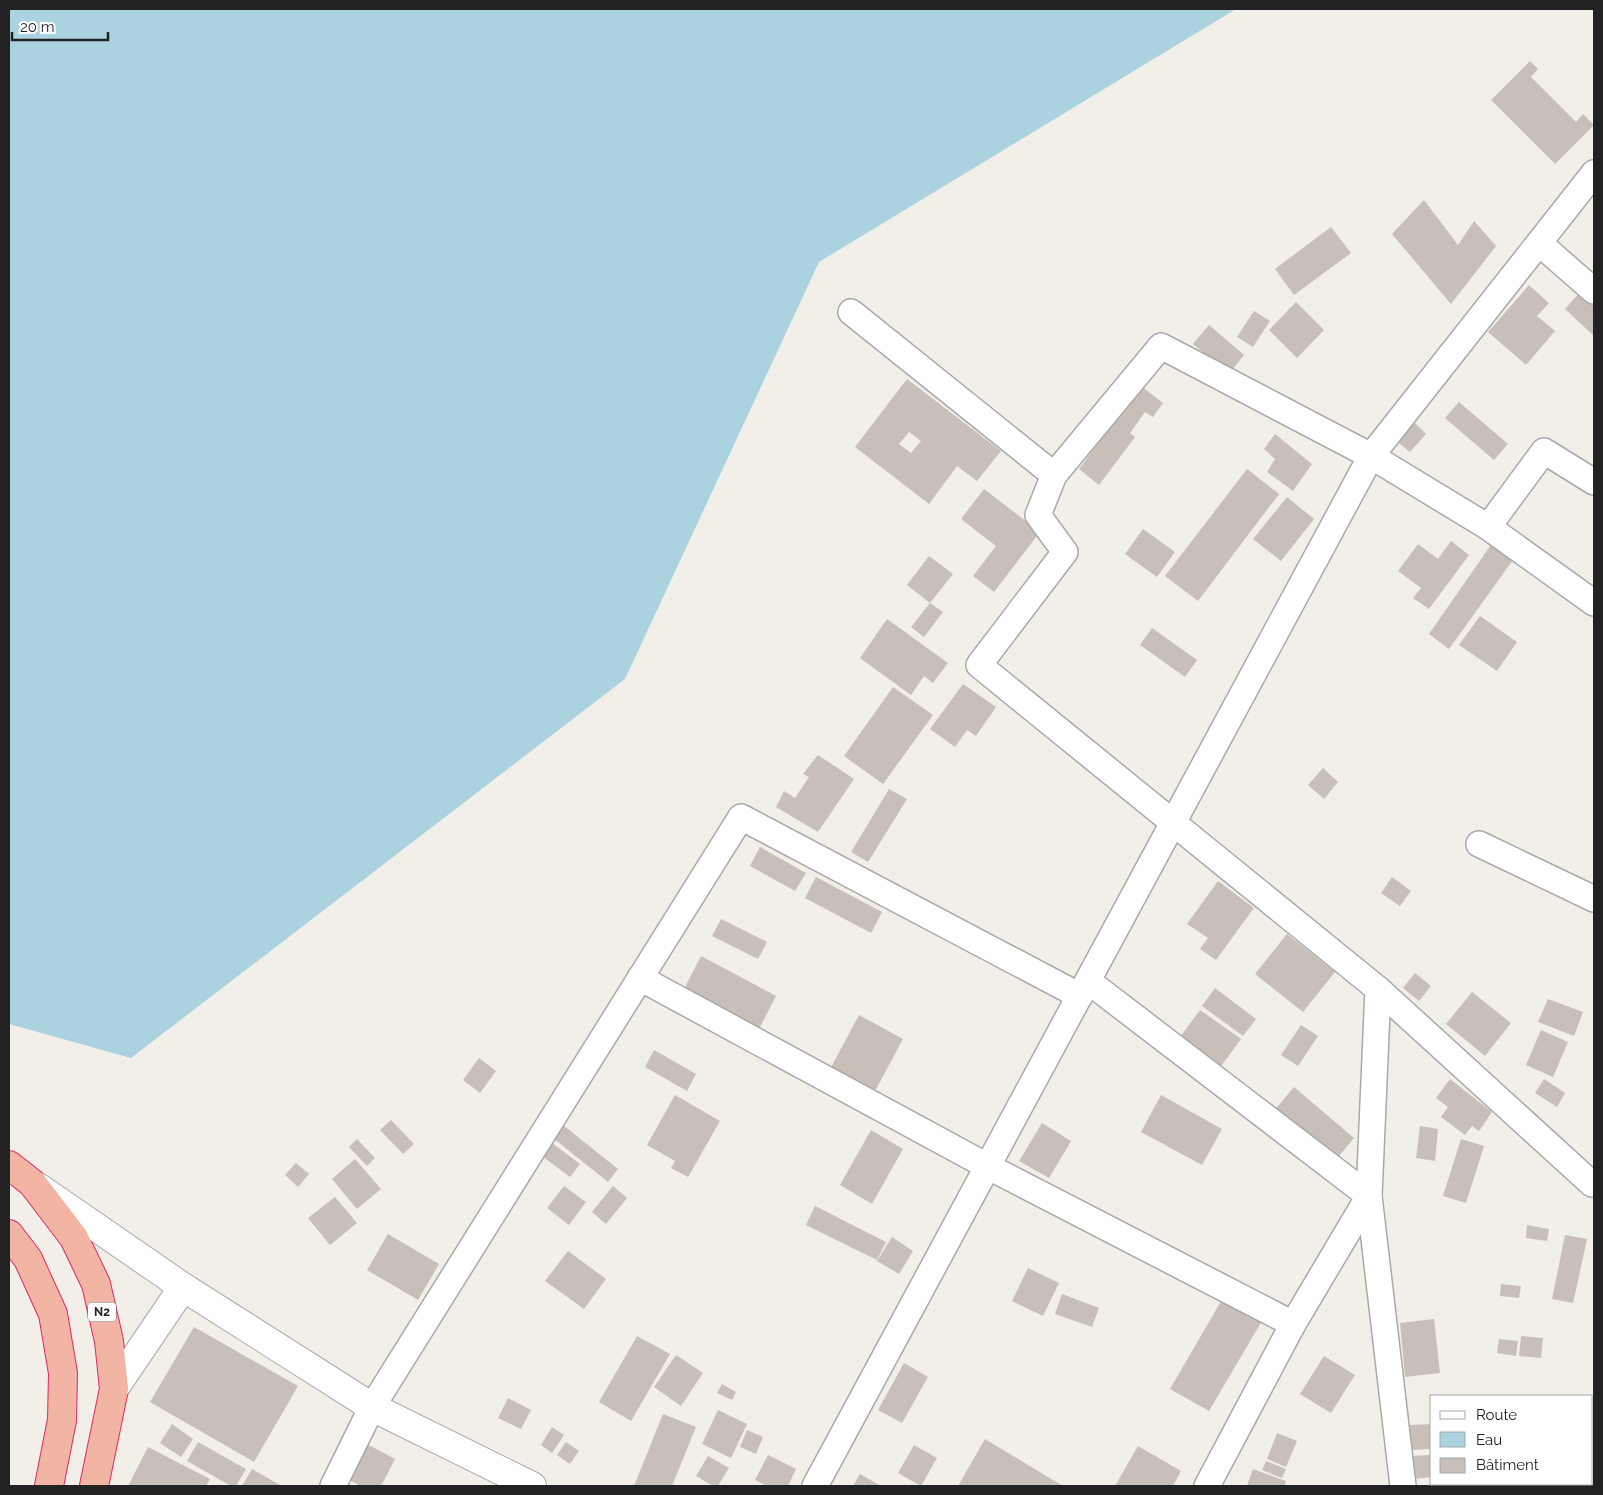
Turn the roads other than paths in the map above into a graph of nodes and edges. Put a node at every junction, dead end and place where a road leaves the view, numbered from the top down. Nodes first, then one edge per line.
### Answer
1 (1594, 173) edge
2 (1539, 243) junction
3 (1594, 291) edge
4 (851, 312) dead end
5 (1371, 456) junction
6 (1054, 475) junction
7 (1594, 482) edge
8 (1488, 527) junction
9 (1594, 603) edge
10 (1173, 824) junction
11 (1479, 844) dead end
12 (1594, 899) edge
13 (640, 978) junction
14 (1084, 988) junction
15 (1378, 989) junction
16 (9, 1165) edge
17 (988, 1166) junction
18 (32, 1183) junction
19 (1592, 1184) dead end
20 (1369, 1196) junction
21 (9, 1234) edge
22 (183, 1287) junction
23 (1293, 1324) junction
24 (114, 1389) junction
25 (372, 1406) junction
26 (49, 1486) edge
27 (94, 1486) edge
28 (333, 1486) edge
29 (532, 1486) edge
30 (815, 1486) edge
31 (1207, 1486) edge
32 (1403, 1486) edge

1 - 2 street
2 - 3 street
2 - 5 street
4 - 6 street
5 - 6 street
5 - 8 street
5 - 10 street
6 - 10 street
7 - 8 street
8 - 9 street
10 - 14 street
10 - 15 street
11 - 12 street
13 - 14 street
13 - 17 street
13 - 25 street
14 - 17 street
14 - 20 street
15 - 19 street
15 - 20 street
16 - 18 highway, N2
17 - 23 street
17 - 30 street
18 - 22 street
18 - 24 highway, N2
20 - 23 street
20 - 32 street
21 - 26 highway
22 - 24 street
22 - 25 street
23 - 31 street
24 - 27 highway, N2
25 - 28 street
25 - 29 street

